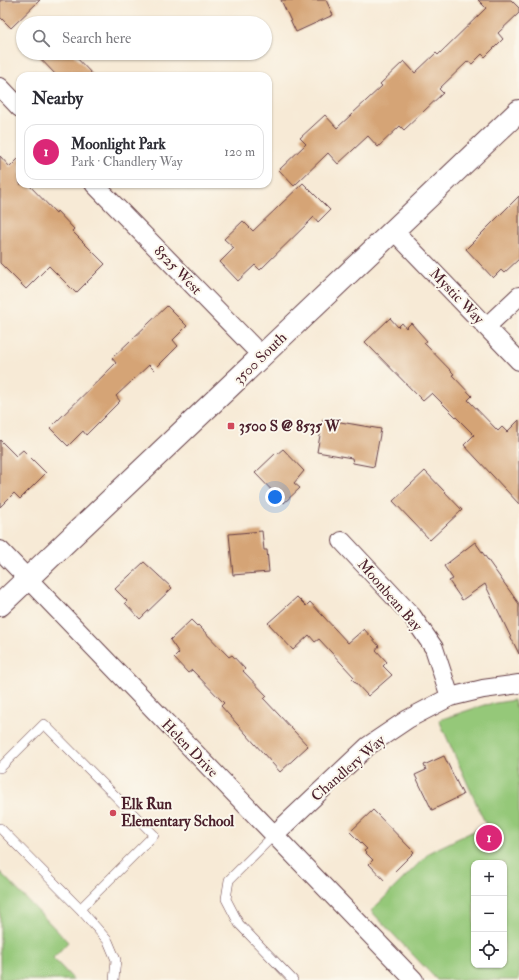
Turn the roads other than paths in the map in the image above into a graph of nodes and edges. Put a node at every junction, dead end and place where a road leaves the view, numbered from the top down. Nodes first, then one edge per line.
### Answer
1 (0, 87) edge
2 (16, 104) edge
3 (519, 112) edge
4 (98, 188) edge
5 (394, 231) junction
6 (519, 296) edge
7 (486, 327) junction
8 (262, 356) junction
9 (519, 361) edge
10 (342, 540) dead end
11 (0, 550) edge
12 (28, 579) junction
13 (0, 605) edge
14 (519, 684) edge
15 (450, 697) junction
16 (0, 768) edge
17 (0, 828) edge
18 (274, 835) junction
19 (80, 909) junction
20 (114, 980) edge
21 (293, 980) edge
22 (414, 980) edge

1 - 2 street
3 - 5 street, 3500 South
4 - 8 street, 8525 West
5 - 7 street, Mystic Way
5 - 8 street, 3500 South
6 - 7 street
7 - 9 street, Mystic Way
8 - 12 street, 3500 South
10 - 15 street, Moonbean Bay
11 - 12 street, Helen Drive
12 - 13 street, 3500 South
12 - 18 street, Helen Drive
14 - 15 street, Chandlery Way
15 - 18 street, Chandlery Way
16 - 19 lane
17 - 19 lane
18 - 21 lane
18 - 22 street, Helen Drive
19 - 20 lane

